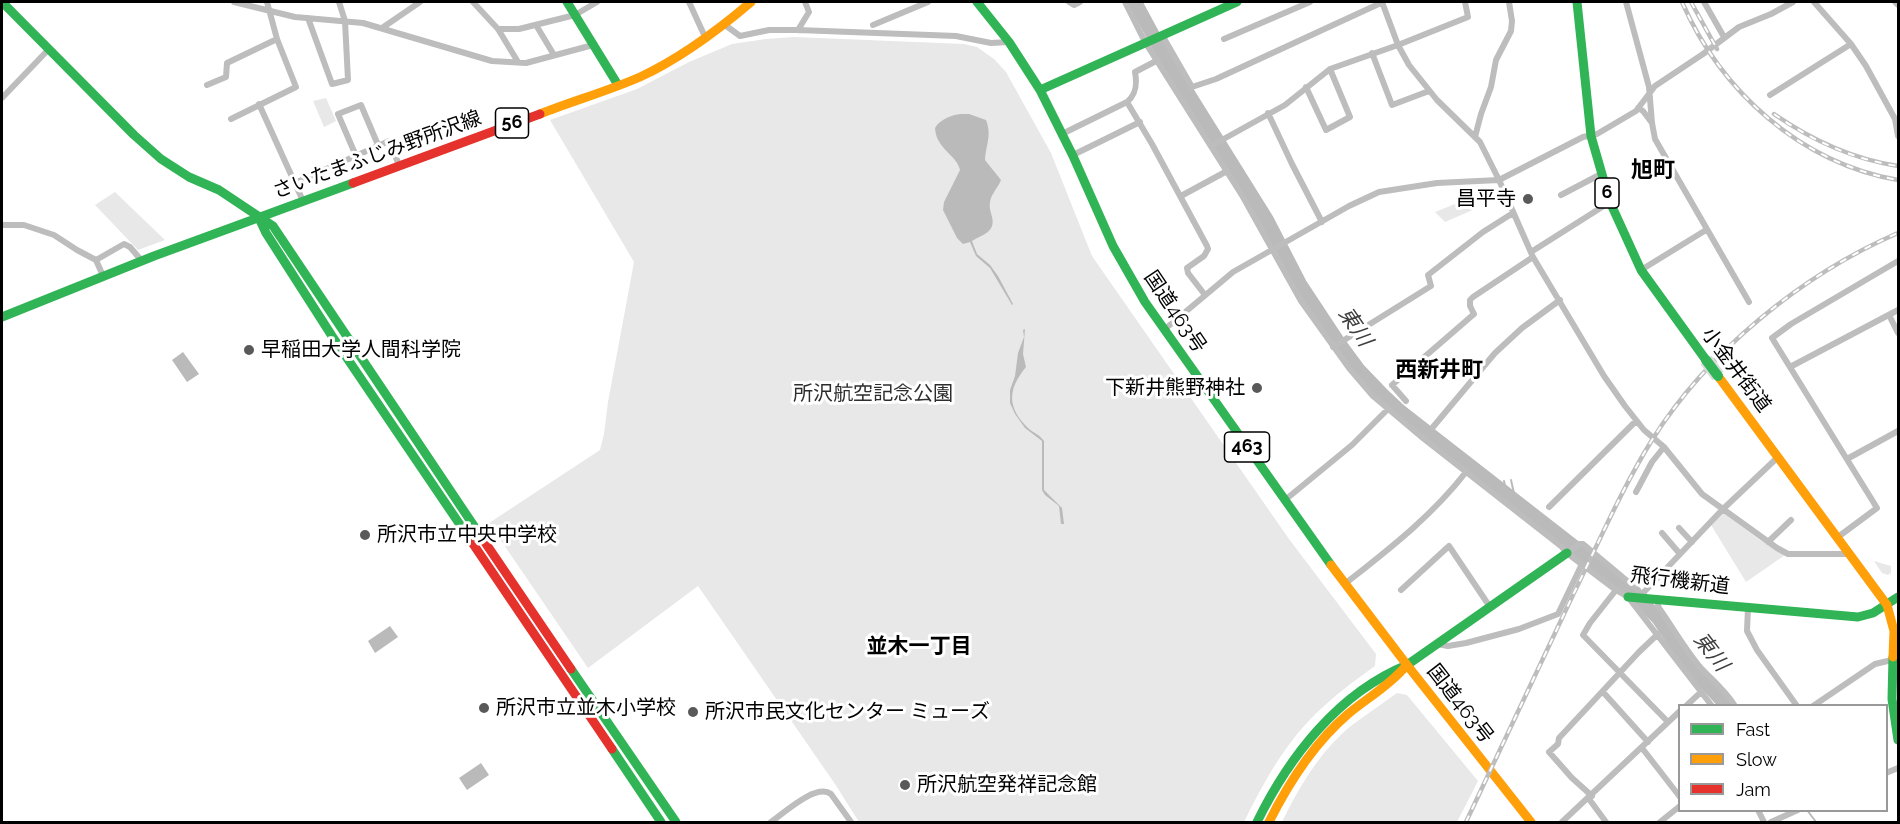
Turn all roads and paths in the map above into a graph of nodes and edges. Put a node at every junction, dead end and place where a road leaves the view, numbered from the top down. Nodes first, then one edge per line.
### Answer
1 (234, 2) edge
2 (267, 2) edge
3 (339, 2) edge
4 (420, 2) edge
5 (473, 2) edge
6 (567, 2) edge
7 (597, 2) edge
8 (689, 2) edge
9 (751, 2) edge
10 (805, 2) edge
11 (928, 2) edge
12 (977, 2) edge
13 (1069, 2) edge
14 (1080, 2) edge
15 (1237, 2) edge
16 (1310, 2) edge
17 (1382, 2) edge
18 (1465, 2) edge
19 (1509, 2) edge
20 (1576, 2) edge
21 (1626, 2) edge
22 (1704, 2) edge
23 (1793, 2) edge
24 (1814, 2) edge
25 (1895, 2) edge
26 (2, 3) edge
27 (1129, 3) edge
28 (1899, 5) edge
29 (271, 11) junction
30 (575, 15) junction
31 (308, 18) junction
32 (345, 21) junction
33 (536, 25) junction
34 (725, 25) junction
35 (873, 25) dead end
36 (382, 28) junction
37 (498, 29) junction
38 (798, 30) junction
39 (1724, 37) junction
40 (1154, 38) junction
41 (277, 39) junction
42 (706, 39) junction
43 (1224, 39) dead end
44 (1010, 42) junction
45 (593, 45) junction
46 (1398, 45) junction
47 (1851, 45) junction
48 (48, 50) junction
49 (1372, 53) junction
50 (554, 55) junction
51 (1158, 60) junction
52 (518, 62) junction
53 (1330, 69) junction
54 (618, 85) junction
55 (207, 86) dead end
56 (1305, 87) junction
57 (1040, 90) junction
58 (1430, 91) junction
59 (1649, 92) junction
60 (1770, 95) dead end
61 (2, 98) edge
62 (1127, 102) junction
63 (258, 104) junction
64 (1638, 108) junction
65 (1268, 113) junction
66 (231, 119) dead end
67 (1897, 119) edge
68 (1140, 122) junction
69 (1652, 123) junction
70 (1062, 134) junction
71 (1591, 136) junction
72 (1899, 136) edge
73 (1475, 137) junction
74 (378, 145) junction
75 (1212, 145) junction
76 (356, 156) junction
77 (1072, 156) junction
78 (399, 165) junction
79 (1227, 171) junction
80 (1601, 174) junction
81 (1499, 180) junction
82 (295, 183) junction
83 (1561, 195) dead end
84 (1180, 196) junction
85 (303, 201) junction
86 (1610, 202) junction
87 (1513, 213) junction
88 (259, 218) junction
89 (1322, 222) junction
90 (2, 225) edge
91 (1706, 230) junction
92 (1275, 248) junction
93 (1532, 254) junction
94 (96, 260) junction
95 (141, 260) junction
96 (1899, 261) edge
97 (1641, 270) junction
98 (103, 276) junction
99 (1205, 295) junction
100 (1560, 300) junction
101 (1749, 302) dead end
102 (1899, 310) edge
103 (1889, 315) junction
104 (2, 317) edge
105 (1165, 330) junction
106 (1899, 333) edge
107 (1335, 346) junction
108 (1790, 367) junction
109 (1406, 400) dead end
110 (1388, 409) junction
111 (1636, 421) junction
112 (1433, 427) dead end
113 (1899, 431) edge
114 (1664, 447) junction
115 (1779, 456) junction
116 (1847, 459) junction
117 (1466, 472) junction
118 (1636, 492) dead end
119 (1284, 500) junction
120 (1549, 507) dead end
121 (1722, 510) junction
122 (1791, 520) dead end
123 (1679, 528) dead end
124 (1662, 533) dead end
125 (1838, 537) junction
126 (1692, 542) junction
127 (1768, 542) junction
128 (1568, 552) junction
129 (1680, 554) junction
130 (1851, 554) junction
131 (1582, 564) junction
132 (1345, 584) junction
133 (1401, 590) dead end
134 (1616, 590) junction
135 (1636, 597) junction
136 (1899, 597) edge
137 (1656, 598) junction
138 (1887, 605) junction
139 (1490, 607) junction
140 (1748, 607) junction
141 (1658, 634) junction
142 (1437, 644) junction
143 (1892, 660) junction
144 (1407, 665) junction
145 (1620, 672) junction
146 (1603, 692) junction
147 (1701, 692) junction
148 (1687, 704) edge
149 (1711, 704) edge
150 (1734, 704) edge
151 (1796, 704) edge
152 (1815, 704) edge
153 (1678, 713) edge
154 (1668, 722) junction
155 (1899, 740) edge
156 (1648, 742) junction
157 (1641, 748) junction
158 (1678, 794) edge
159 (1590, 797) junction
160 (1678, 808) edge
161 (1794, 812) edge
162 (661, 822) edge
163 (676, 822) edge
164 (771, 822) edge
165 (851, 822) edge
166 (1257, 822) edge
167 (1269, 822) edge
168 (1531, 822) edge
169 (1562, 822) edge
170 (1606, 822) edge
171 (1660, 822) edge
172 (1771, 822) edge

1 - 29 street
2 - 29 street
3 - 32 street
4 - 36 street
5 - 37 street
6 - 30 main road
7 - 30 street
8 - 42 street
9 - 34 main road, さいたまふじみ野所沢線 / 56
10 - 38 street
11 - 35 street
12 - 44 main road, 国道463号 / 463
13 - 14 street
15 - 40 main road
16 - 43 street
17 - 40 street
17 - 46 street
18 - 46 street
19 - 73 street
20 - 71 main road, 小金井街道 / 6
21 - 59 street
22 - 39 street
23 - 39 street
24 - 47 street
25 - 28 street
26 - 48 main road
27 - 40 street
29 - 31 street
29 - 41 street
30 - 33 street
30 - 45 main road
31 - 32 street
31 - 32 street
32 - 36 street
33 - 37 street
33 - 50 street
34 - 38 street
34 - 42 main road, さいたまふじみ野所沢線 / 56
36 - 52 street
37 - 52 street
38 - 44 street
39 - 59 street
40 - 51 street, 飛行機新道
40 - 57 main road
41 - 55 street
41 - 63 street
42 - 54 main road, さいたまふじみ野所沢線 / 56
44 - 57 main road, 国道463号 / 463
45 - 50 street
45 - 54 main road
46 - 49 street
46 - 58 street
47 - 60 street
47 - 67 street
48 - 61 street
48 - 88 main road
49 - 53 street
49 - 58 street
50 - 52 street
51 - 62 street
51 - 75 street, 飛行機新道
53 - 56 street
53 - 56 street
54 - 78 main road, さいたまふじみ野所沢線 / 56
56 - 65 street
57 - 70 main road, 国道463号 / 463
58 - 73 street
59 - 64 street
59 - 69 street
62 - 68 street
62 - 70 street
63 - 66 street
63 - 82 street
64 - 69 street
64 - 71 street
65 - 75 street
65 - 89 street
67 - 72 street
68 - 77 street
68 - 84 street
69 - 91 street
70 - 77 main road, 国道463号 / 463
71 - 80 main road, 小金井街道 / 6
71 - 81 street
73 - 81 street
74 - 76 street
74 - 76 street
74 - 78 street
75 - 79 street, 飛行機新道
76 - 82 street
77 - 105 main road, 国道463号 / 463
78 - 85 main road, さいたまふじみ野所沢線 / 56
79 - 84 street
79 - 92 street, 飛行機新道
80 - 83 street
80 - 86 main road, 小金井街道 / 6
81 - 87 street
81 - 89 street
82 - 85 street
84 - 99 street
85 - 88 main road, さいたまふじみ野所沢線 / 56
86 - 93 street
86 - 97 main road, 小金井街道 / 6
87 - 93 street
87 - 107 street
88 - 95 main road, さいたまふじみ野所沢線 / 56
88 - 162 main road
88 - 163 main road
89 - 92 street
90 - 94 street
91 - 97 street
91 - 101 street
92 - 99 street
92 - 107 street, 飛行機新道
93 - 100 street
93 - 109 street
94 - 95 street
94 - 98 street
95 - 98 main road, さいたまふじみ野所沢線 / 56
96 - 108 street
97 - 115 main road, 小金井街道 / 6, bridge
98 - 104 main road, さいたまふじみ野所沢線 / 56
99 - 105 street
100 - 111 street
100 - 112 street
102 - 103 street
103 - 106 street
103 - 108 street
105 - 119 main road, 国道463号 / 463
107 - 110 street, 飛行機新道
108 - 116 street
110 - 117 street, 飛行機新道
110 - 119 street
111 - 114 street
111 - 120 street
113 - 116 street
114 - 118 street
114 - 121 street
115 - 121 street
115 - 125 main road, 小金井街道 / 6
116 - 125 street
117 - 128 street, 飛行機新道
117 - 132 street
119 - 132 main road, 国道463号 / 463
121 - 126 street
121 - 127 street
122 - 127 street
123 - 126 street
124 - 129 street
125 - 130 main road, 小金井街道 / 6
126 - 129 street
127 - 130 street
128 - 131 street, 飛行機新道
128 - 135 street
128 - 139 main road
129 - 135 street
130 - 138 main road, 小金井街道 / 6
131 - 134 street, 飛行機新道
131 - 142 street
132 - 144 main road, 国道463号 / 463
133 - 139 street
134 - 135 street, 飛行機新道
134 - 145 street
135 - 137 main road, 飛行機新道
135 - 141 street
136 - 138 main road, 飛行機新道
137 - 140 main road, 飛行機新道
137 - 150 street
138 - 140 main road, 飛行機新道
138 - 143 main road, 小金井街道 / 6
139 - 142 main road
140 - 151 street
141 - 145 street
141 - 147 street
142 - 144 main road
143 - 152 street
143 - 155 main road, 小金井街道 / 6
144 - 166 main road
144 - 167 main road
144 - 168 main road, 国道463号 / 463
145 - 146 street
145 - 154 street
146 - 156 street
146 - 159 street
147 - 148 street
147 - 149 street
153 - 154 street
154 - 156 street
156 - 157 street
157 - 158 street
157 - 159 street
159 - 169 street
159 - 170 street
160 - 171 street
161 - 172 street
164 - 165 street

